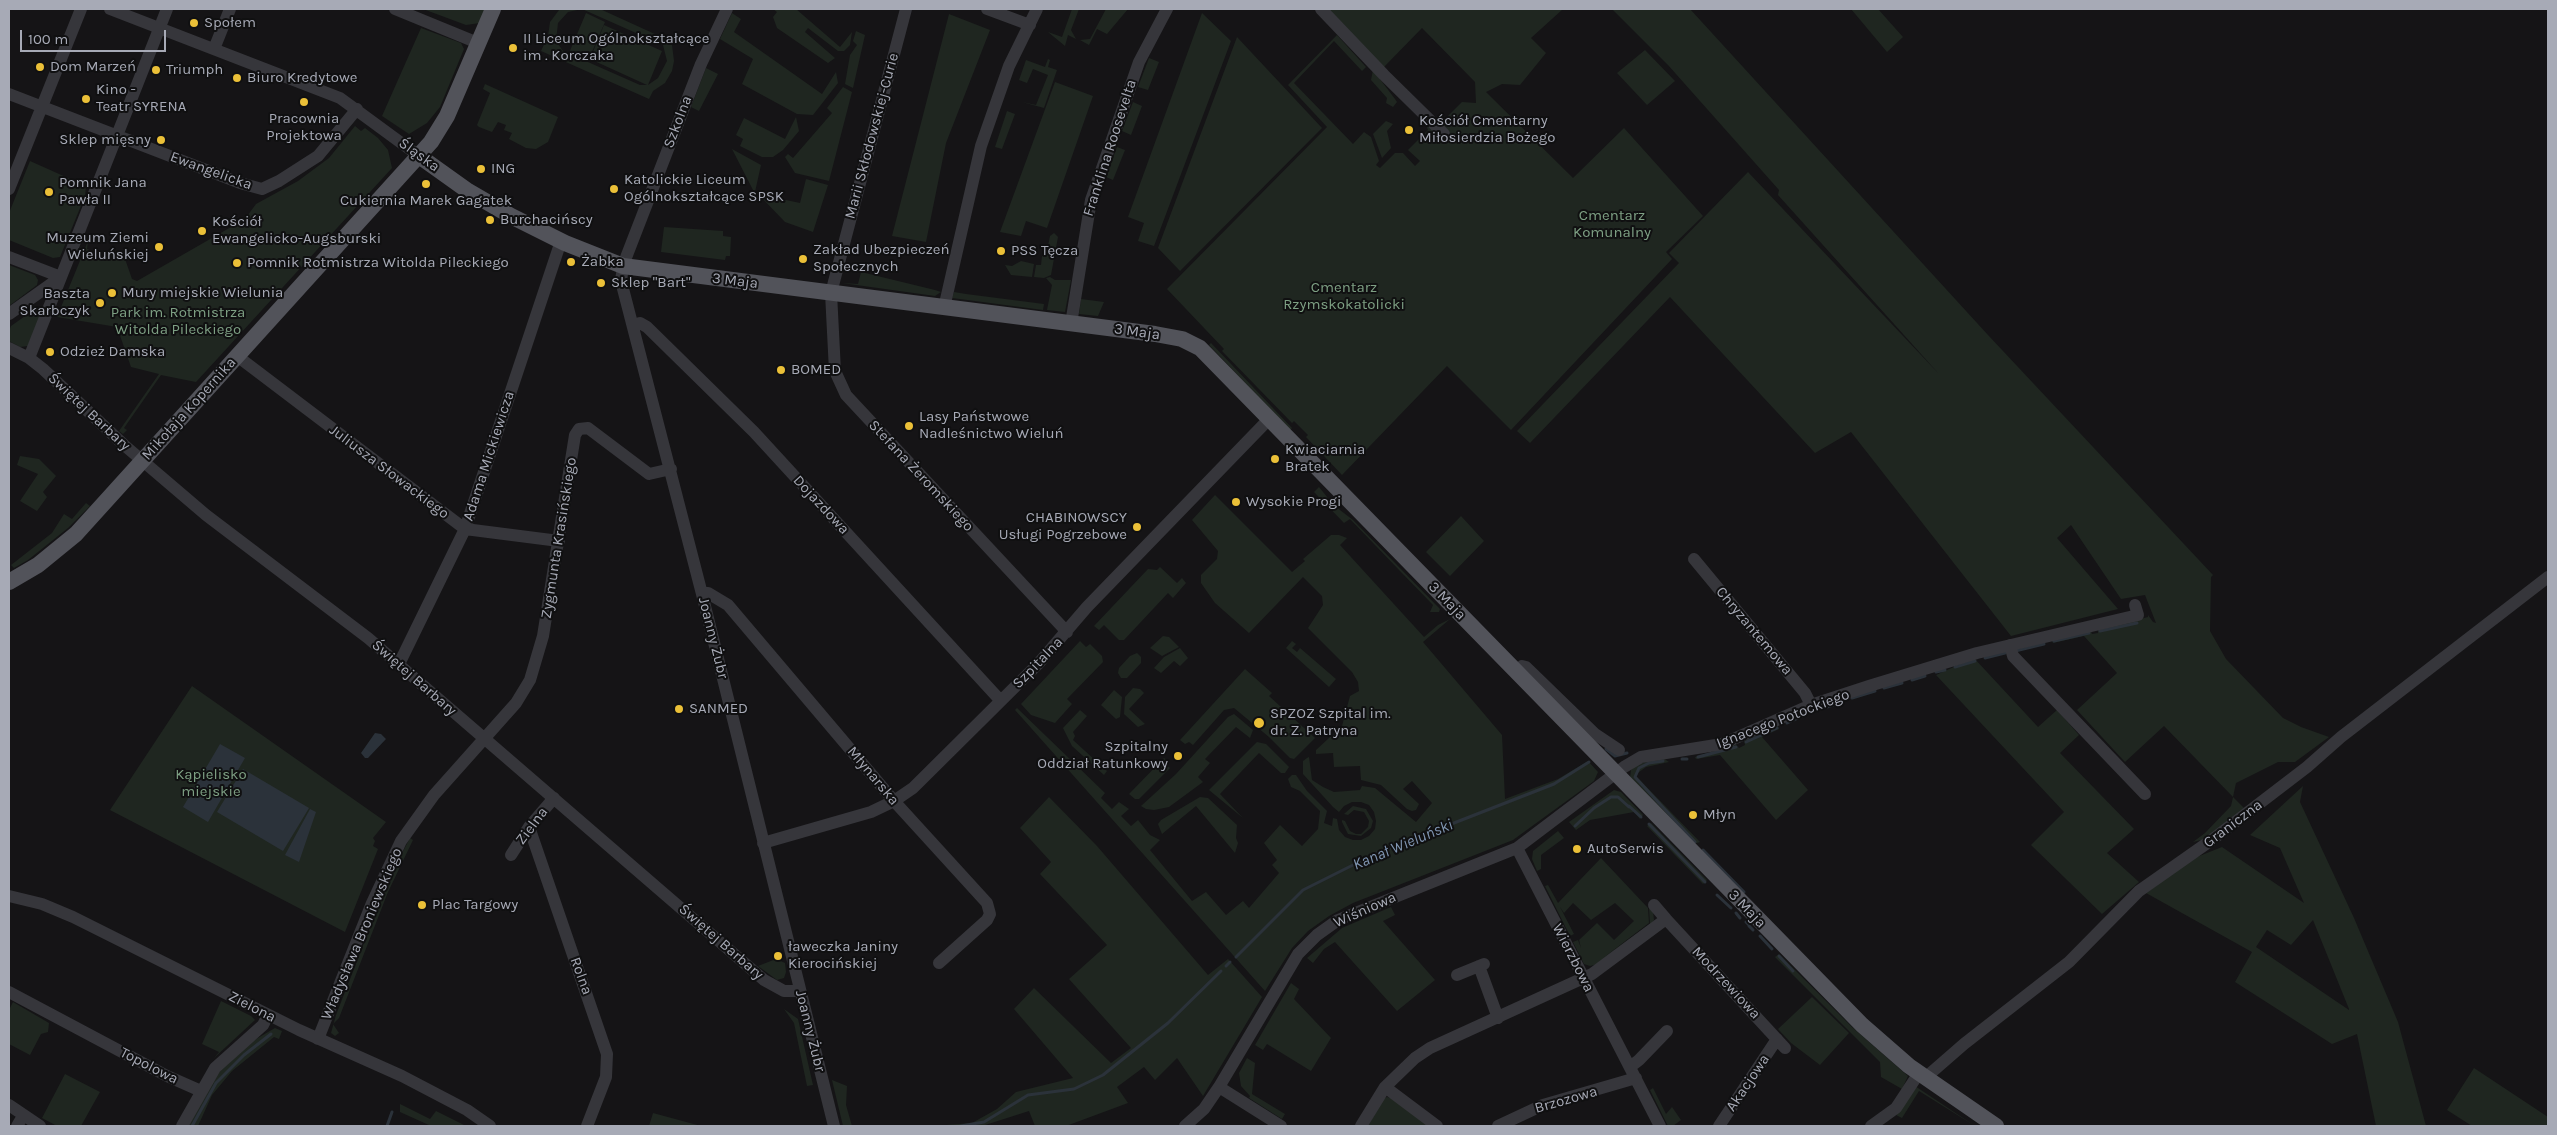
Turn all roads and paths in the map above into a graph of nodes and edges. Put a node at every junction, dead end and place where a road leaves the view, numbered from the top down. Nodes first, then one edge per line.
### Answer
1 (81, 9) edge
2 (110, 9) edge
3 (167, 9) edge
4 (230, 9) edge
5 (395, 9) edge
6 (493, 9) edge
7 (727, 9) edge
8 (906, 9) edge
9 (987, 9) edge
10 (1037, 9) edge
11 (1167, 9) edge
12 (1321, 9) edge
13 (1030, 25) junction
14 (159, 28) junction
15 (478, 43) junction
16 (214, 49) junction
17 (9, 94) edge
18 (42, 107) junction
19 (357, 109) junction
20 (1444, 134) dead end
21 (117, 136) junction
22 (419, 156) junction
23 (9, 189) edge
24 (561, 241) junction
25 (9, 257) edge
26 (622, 266) junction
27 (61, 277) junction
28 (831, 294) junction
29 (944, 308) junction
30 (9, 314) edge
31 (1071, 324) junction
32 (633, 326) junction
33 (9, 348) edge
34 (237, 356) junction
35 (29, 358) junction
36 (1270, 418) junction
37 (142, 460) junction
38 (671, 469) junction
39 (465, 529) junction
40 (559, 541) junction
41 (1694, 559) dead end
42 (2548, 577) edge
43 (9, 582) edge
44 (702, 594) junction
45 (2135, 605) dead end
46 (1067, 632) junction
47 (2010, 645) junction
48 (399, 664) junction
49 (1516, 671) junction
50 (1000, 700) junction
51 (1811, 705) junction
52 (485, 739) junction
53 (1619, 750) dead end
54 (1616, 774) junction
55 (2145, 794) dead end
56 (554, 798) junction
57 (894, 801) junction
58 (530, 827) junction
59 (764, 843) junction
60 (1516, 848) junction
61 (511, 855) dead end
62 (9, 896) edge
63 (1654, 905) dead end
64 (1666, 919) junction
65 (939, 963) dead end
66 (1456, 975) dead end
67 (1584, 978) junction
68 (800, 991) junction
69 (9, 992) edge
70 (268, 1015) junction
71 (1498, 1018) junction
72 (1667, 1031) dead end
73 (318, 1039) junction
74 (1781, 1043) joint
75 (1630, 1067) junction
76 (1922, 1075) junction
77 (1636, 1078) junction
78 (1219, 1087) junction
79 (1385, 1087) junction
80 (201, 1090) junction
81 (9, 1105) edge
82 (20, 1121) edge
83 (40, 1126) edge
84 (182, 1126) edge
85 (490, 1126) edge
86 (587, 1126) edge
87 (834, 1126) edge
88 (1185, 1126) edge
89 (1281, 1126) edge
90 (1361, 1126) edge
91 (1437, 1126) edge
92 (1498, 1126) edge
93 (1660, 1126) edge
94 (1719, 1126) edge
95 (1871, 1126) edge
96 (1996, 1126) edge

1 - 18 street
2 - 14 street, Śląska
3 - 14 street
4 - 16 street
5 - 15 street
6 - 15 main road, Mikołaja Kopernika
7 - 26 street, Szkolna
8 - 28 street, Marii Skłodowskiej-Curie
9 - 13 street
10 - 13 street
11 - 31 street, Franklina Roosevelta
12 - 20 street
13 - 29 street
14 - 16 street, Śląska
14 - 21 street
15 - 22 main road, Mikołaja Kopernika
16 - 19 street, Śląska
17 - 18 street, Ewangelicka
18 - 21 street, Ewangelicka
18 - 23 street
19 - 21 street, Ewangelicka
19 - 22 street, Śląska
21 - 27 street
22 - 24 main road, Śląska
22 - 34 main road, Mikołaja Kopernika
24 - 26 main road, Śląska
24 - 39 street, Adama Mickiewicza
25 - 27 street
26 - 28 main road, 3 Maja
26 - 32 street, Joanny Żubr
27 - 30 street
27 - 35 street
28 - 29 main road, 3 Maja
28 - 46 street, Stefana Żeromskiego
29 - 31 main road, 3 Maja
31 - 36 main road, 3 Maja
32 - 38 street, Joanny Żubr
32 - 50 street, Dojazdowa
33 - 35 street, Świętej Barbary
34 - 37 main road, Mikołaja Kopernika
34 - 39 street, Juliusza Słowackiego
35 - 37 street, Świętej Barbary
36 - 46 street, Szpitalna
36 - 49 main road, 3 Maja
37 - 43 main road, Mikołaja Kopernika
37 - 48 street, Świętej Barbary
38 - 40 street, Zygmunta Krasińskiego
38 - 44 street, Joanny Żubr
39 - 40 street, Juliusza Słowackiego
39 - 48 street, Adama Mickiewicza
40 - 52 street, Zygmunta Krasińskiego
41 - 51 street, Chryzantemowa
42 - 76 street, Graniczna
44 - 57 street, Młynarska
44 - 59 street, Joanny Żubr
45 - 47 street, Ignacego Potockiego
46 - 50 street, Szpitalna
47 - 51 street, Ignacego Potockiego
47 - 55 street
48 - 52 street, Świętej Barbary
49 - 53 street
49 - 54 main road, 3 Maja
50 - 57 street, Szpitalna
51 - 54 street, Ignacego Potockiego
52 - 56 street, Świętej Barbary
52 - 73 street, Władysława Broniewskiego
54 - 60 street, Wiśniowa
54 - 76 main road, 3 Maja
56 - 58 street, Zielna
56 - 68 street, Świętej Barbary
57 - 59 street, Szpitalna
57 - 65 street, Młynarska
58 - 61 street, Zielna
58 - 86 street, Rolna
59 - 68 street, Joanny Żubr
60 - 67 street, Wierzbowa
60 - 78 street, Wiśniowa
62 - 70 street, Zielona
63 - 64 street, Modrzewiowa
64 - 67 street
64 - 74 street, Modrzewiowa
66 - 71 street
67 - 71 street
67 - 75 street, Wierzbowa
68 - 87 street, Joanny Żubr
69 - 80 street, Topolowa
70 - 73 street, Zielona
70 - 80 street
71 - 79 street
72 - 75 street
73 - 85 street, Zielona
74 - 94 street, Akacjowa
75 - 77 street, Wierzbowa
76 - 95 street, Graniczna
76 - 96 main road, 3 Maja
77 - 92 street, Brzozowa
77 - 93 street, Wierzbowa
78 - 88 street, Wiśniowa
78 - 89 street
79 - 90 street
79 - 91 street
80 - 84 street
81 - 82 street
82 - 83 street

